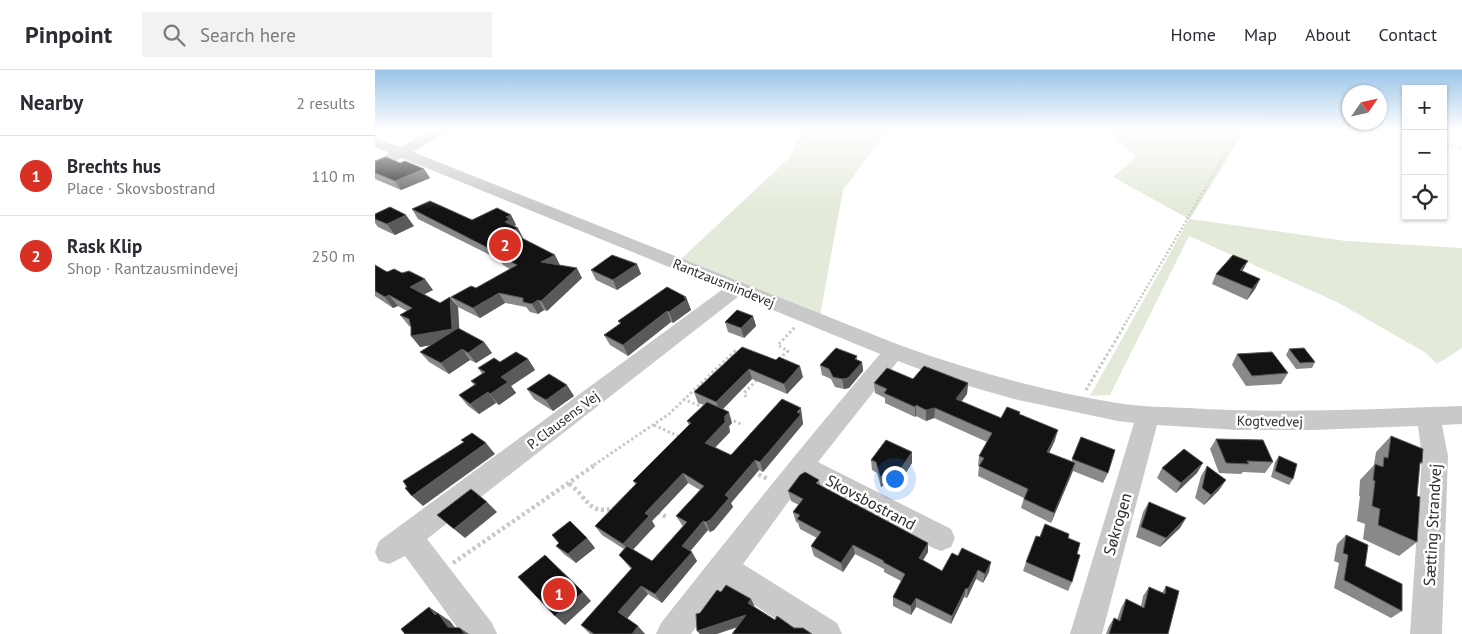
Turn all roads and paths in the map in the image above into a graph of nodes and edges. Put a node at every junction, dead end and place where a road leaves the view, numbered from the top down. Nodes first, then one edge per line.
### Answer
1 (395, 156) edge
2 (409, 156) edge
3 (1224, 156) edge
4 (375, 167) edge
5 (737, 288) junction
6 (806, 316) junction
7 (894, 351) junction
8 (744, 355) edge
9 (776, 362) edge
10 (764, 373) edge
11 (710, 374) junction
12 (719, 378) edge
13 (737, 386) edge
14 (747, 390) junction
15 (745, 397) dead end
16 (683, 398) junction
17 (1079, 403) junction
18 (708, 410) edge
19 (1149, 415) junction
20 (1462, 415) edge
21 (1429, 417) junction
22 (725, 418) edge
23 (654, 424) junction
24 (743, 425) dead end
25 (686, 440) edge
26 (801, 465) junction
27 (751, 472) edge
28 (568, 484) junction
29 (784, 487) junction
30 (616, 507) edge
31 (652, 510) edge
32 (666, 516) dead end
33 (941, 538) dead end
34 (722, 567) junction
35 (436, 574) junction
36 (481, 634) edge
37 (672, 634) edge
38 (826, 634) edge
39 (1086, 634) edge
40 (1426, 634) edge

1 - 4 street
2 - 5 street, Rantzausmindevej
3 - 17 path
5 - 6 street, Rantzausmindevej
5 - 35 street, P. Clausens Vej
6 - 7 street, Rantzausmindevej
6 - 9 path
7 - 17 street, Rantzausmindevej
7 - 26 street
8 - 11 path
10 - 14 path
11 - 12 path
11 - 16 path
13 - 14 path
14 - 15 path
16 - 18 path
16 - 23 path
17 - 19 street, Kogtvedvej
19 - 21 street, Kogtvedvej
19 - 39 street, Søkrogen
20 - 21 street, Kogtvedvej
21 - 40 street, Sætting Strandvej
22 - 24 path
23 - 25 path
23 - 28 path
26 - 29 street
26 - 33 street, Skovsbostrand
27 - 29 path
28 - 30 path
28 - 35 path
29 - 34 street
31 - 32 path
34 - 37 street
34 - 38 street
35 - 36 street

